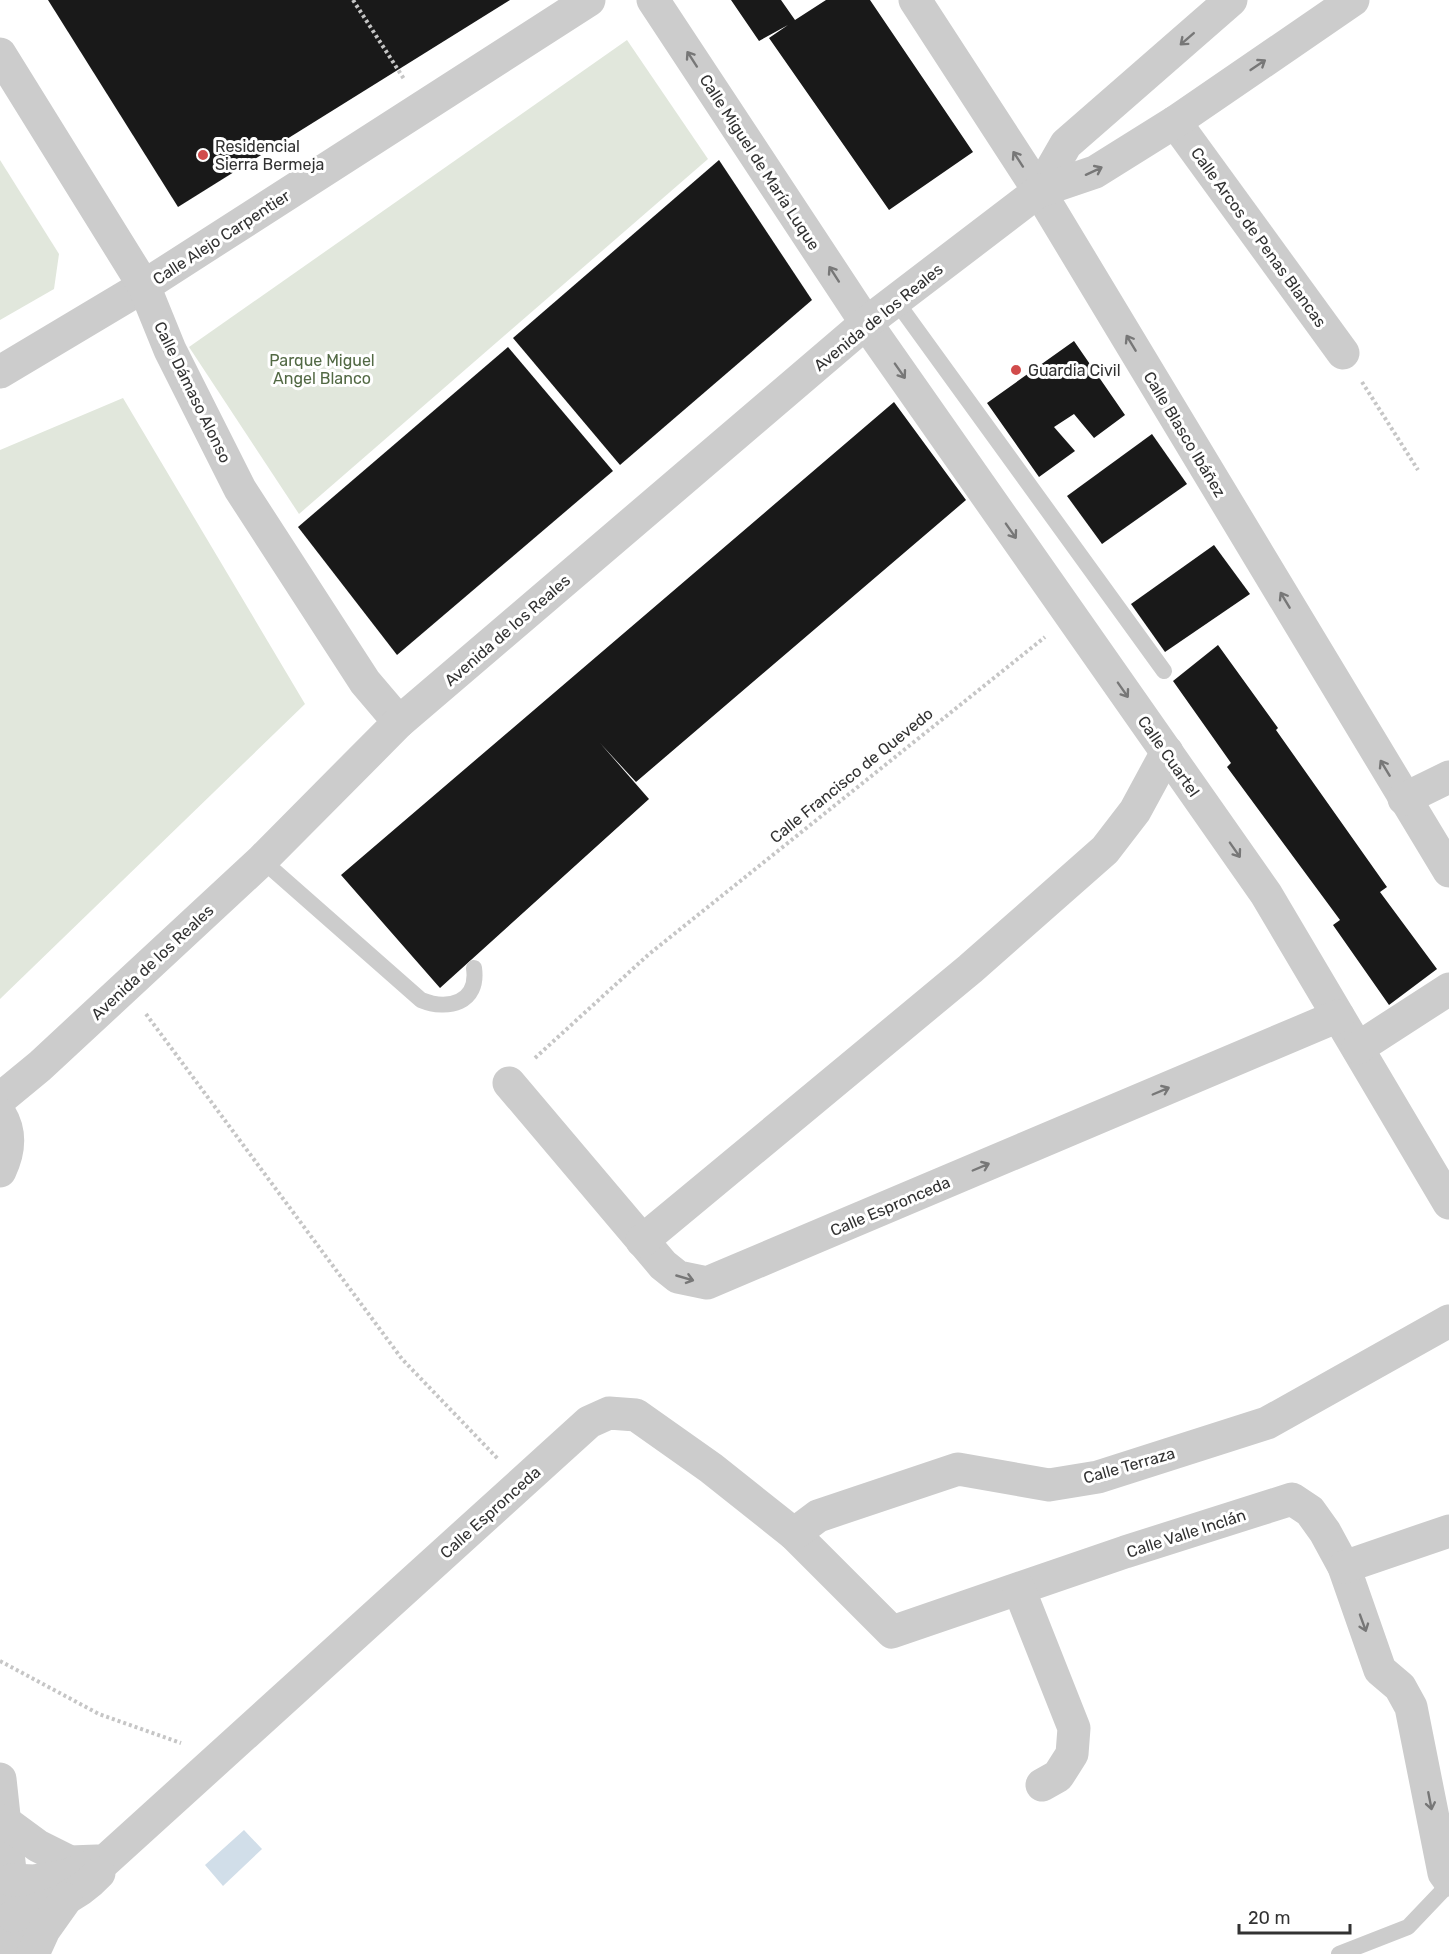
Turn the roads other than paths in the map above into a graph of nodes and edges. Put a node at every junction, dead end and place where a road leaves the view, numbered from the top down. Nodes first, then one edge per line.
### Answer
1 (589, 0) edge
2 (653, 0) edge
3 (915, 0) edge
4 (1231, 0) edge
5 (1353, 0) edge
6 (0, 54) edge
7 (1175, 122) junction
8 (1039, 191) junction
9 (144, 286) junction
10 (896, 301) junction
11 (866, 323) junction
12 (1343, 353) road end
13 (0, 372) edge
14 (1164, 671) dead end
15 (399, 722) junction
16 (1167, 752) junction
17 (1449, 777) edge
18 (1404, 799) junction
19 (262, 860) junction
20 (1449, 871) edge
21 (474, 968) dead end
22 (1449, 989) edge
23 (1338, 1016) junction
24 (1358, 1048) junction
25 (508, 1083) road end
26 (0, 1099) edge
27 (0, 1114) edge
28 (0, 1171) edge
29 (1449, 1203) edge
30 (642, 1241) junction
31 (1449, 1321) edge
32 (1449, 1531) edge
33 (794, 1534) junction
34 (1344, 1568) junction
35 (1019, 1589) junction
36 (892, 1632) joint
37 (0, 1779) edge
38 (1041, 1785) dead end
39 (4, 1821) junction
40 (105, 1861) junction
41 (11, 1880) junction
42 (1449, 1882) edge
43 (66, 1899) junction
44 (13, 1916) junction
45 (15, 1954) edge
46 (33, 1954) edge
47 (1339, 1954) edge

1 - 9 street, Calle Alejo Carpentier
11 -> 2 street, Calle Miguel de María Luque
8 -> 3 street, Calle Blasco Ibáñez
4 -> 8 street, Avenida de los Reales
7 -> 5 street, Avenida de los Reales
6 - 9 street, Calle Dámaso Alonso
8 -> 7 street, Avenida de los Reales
7 - 12 street, Calle Arcos de Penas Blancas
8 - 10 street, Avenida de los Reales
18 -> 8 street, Calle Blasco Ibáñez
9 - 13 street, Calle Alejo Carpentier
9 - 15 street, Calle Dámaso Alonso
10 - 11 street, Avenida de los Reales
10 - 14 lane
11 - 15 street, Avenida de los Reales
11 -> 16 street, Calle Cuartel
15 - 19 street, Avenida de los Reales
16 -> 23 street, Calle Cuartel
16 - 30 street
17 - 18 street
18 - 20 street, Calle Blasco Ibáñez
19 - 21 lane
19 - 26 street, Avenida de los Reales
22 - 24 street
23 - 24 street, Calle Cuartel
30 -> 23 street, Calle Espronceda
24 - 29 street, Calle Cuartel
25 - 30 street, Calle Espronceda
27 - 28 street
31 - 33 street, Calle Terraza
32 - 34 street
33 - 36 street, Calle Espronceda
33 - 40 street, Calle Espronceda
34 - 35 street, Calle Valle Inclán
34 -> 42 street, Calle Valle Inclán
35 - 36 street, Calle Valle Inclán
35 - 38 street
37 - 39 street
39 - 40 street
39 - 41 street
40 - 41 street
40 - 43 street
41 - 44 street
42 - 47 lane
43 - 44 street
43 - 46 street
44 - 45 street

